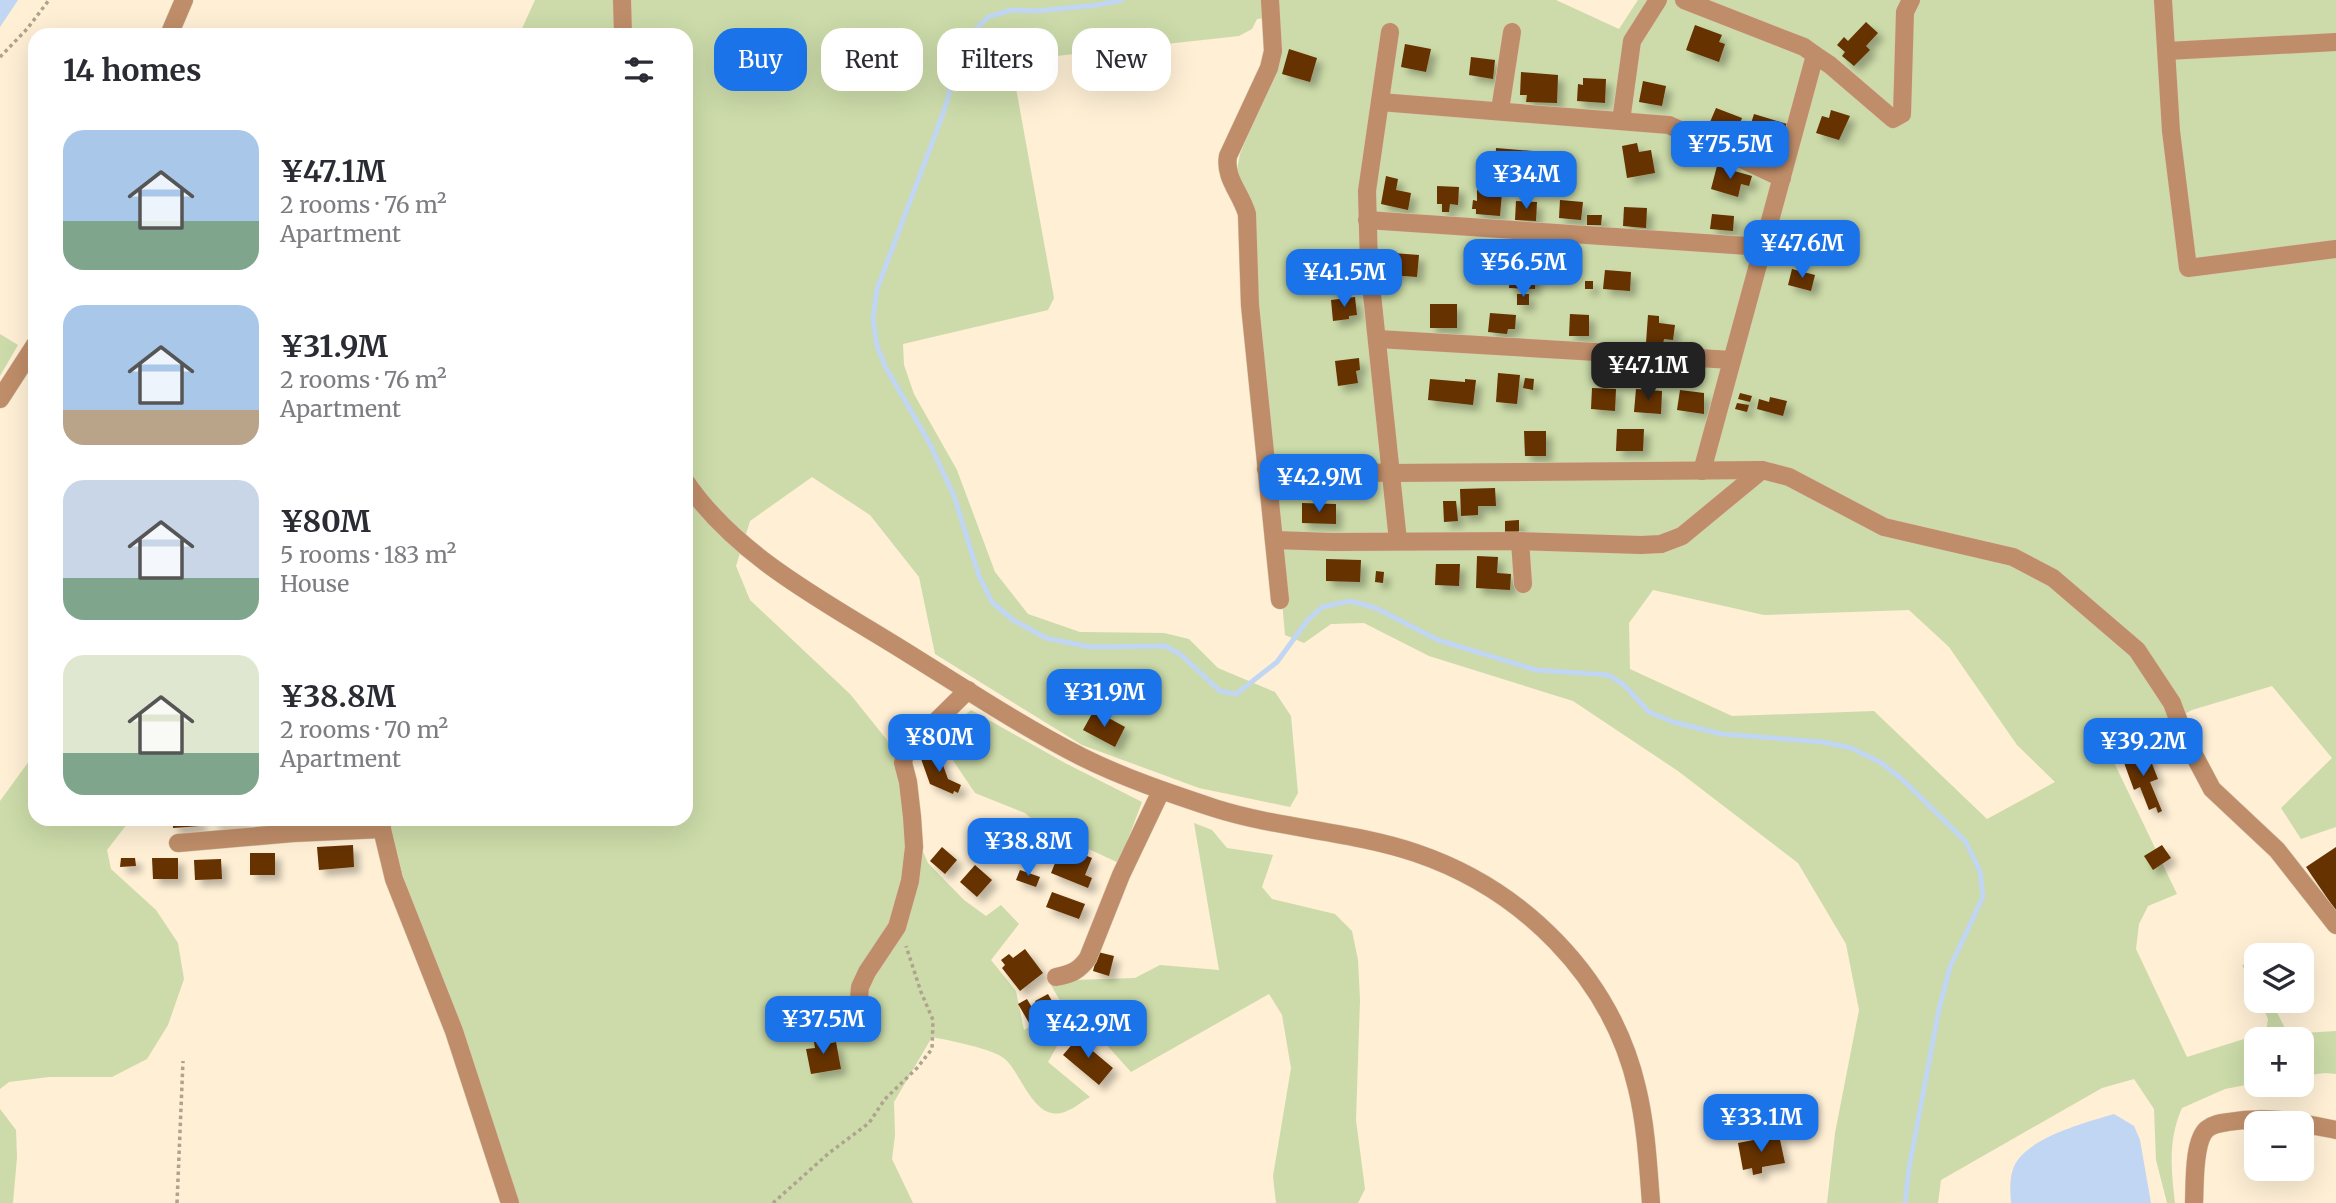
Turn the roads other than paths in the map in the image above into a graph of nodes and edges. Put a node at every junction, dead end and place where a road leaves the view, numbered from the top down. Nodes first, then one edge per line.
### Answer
1 (184, 0) edge
2 (622, 0) edge
3 (1270, 0) edge
4 (1658, 0) edge
5 (1684, 0) edge
6 (1911, 0) edge
7 (2163, 0) edge
8 (1722, 7) edge
9 (172, 28) edge
10 (623, 28) edge
11 (1390, 32) dead end
12 (1512, 32) dead end
13 (2336, 42) edge
14 (2167, 51) junction
15 (1815, 55) junction
16 (1380, 102) junction
17 (1500, 110) junction
18 (1621, 121) junction
19 (1782, 178) junction
20 (1367, 220) junction
21 (1763, 247) junction
22 (2336, 249) edge
23 (1378, 339) junction
24 (28, 356) edge
25 (1732, 360) junction
26 (0, 399) edge
27 (1266, 469) junction
28 (1762, 470) junction
29 (1702, 471) junction
30 (1390, 473) junction
31 (693, 492) edge
32 (1274, 540) junction
33 (1398, 541) junction
34 (1521, 541) junction
35 (1523, 584) dead end
36 (1280, 600) dead end
37 (968, 690) junction
38 (1161, 791) junction
39 (362, 826) edge
40 (382, 826) edge
41 (178, 843) dead end
42 (2336, 925) edge
43 (1056, 977) dead end
44 (857, 1022) dead end
45 (2336, 1130) edge
46 (510, 1203) edge
47 (1651, 1203) edge
48 (2194, 1203) edge

1 - 9 street
2 - 10 street
3 - 27 street
4 - 18 street
5 - 8 street
6 - 15 street
7 - 14 street
8 - 15 street
11 - 16 street
12 - 17 street
13 - 14 street
14 - 22 street
15 - 19 street
16 - 17 street
16 - 20 street
17 - 18 street
18 - 19 street
19 - 21 street
20 - 21 street
20 - 23 street
21 - 25 street
23 - 25 street
23 - 30 street
24 - 26 street
25 - 29 street
27 - 30 street
27 - 32 street
28 - 29 street
28 - 34 street
28 - 42 street
29 - 30 street
30 - 33 street
31 - 37 street
32 - 33 street
32 - 36 street
33 - 34 street
34 - 35 street
37 - 38 street
37 - 44 street
38 - 43 street
38 - 47 street
39 - 41 street
40 - 46 street
45 - 48 street

